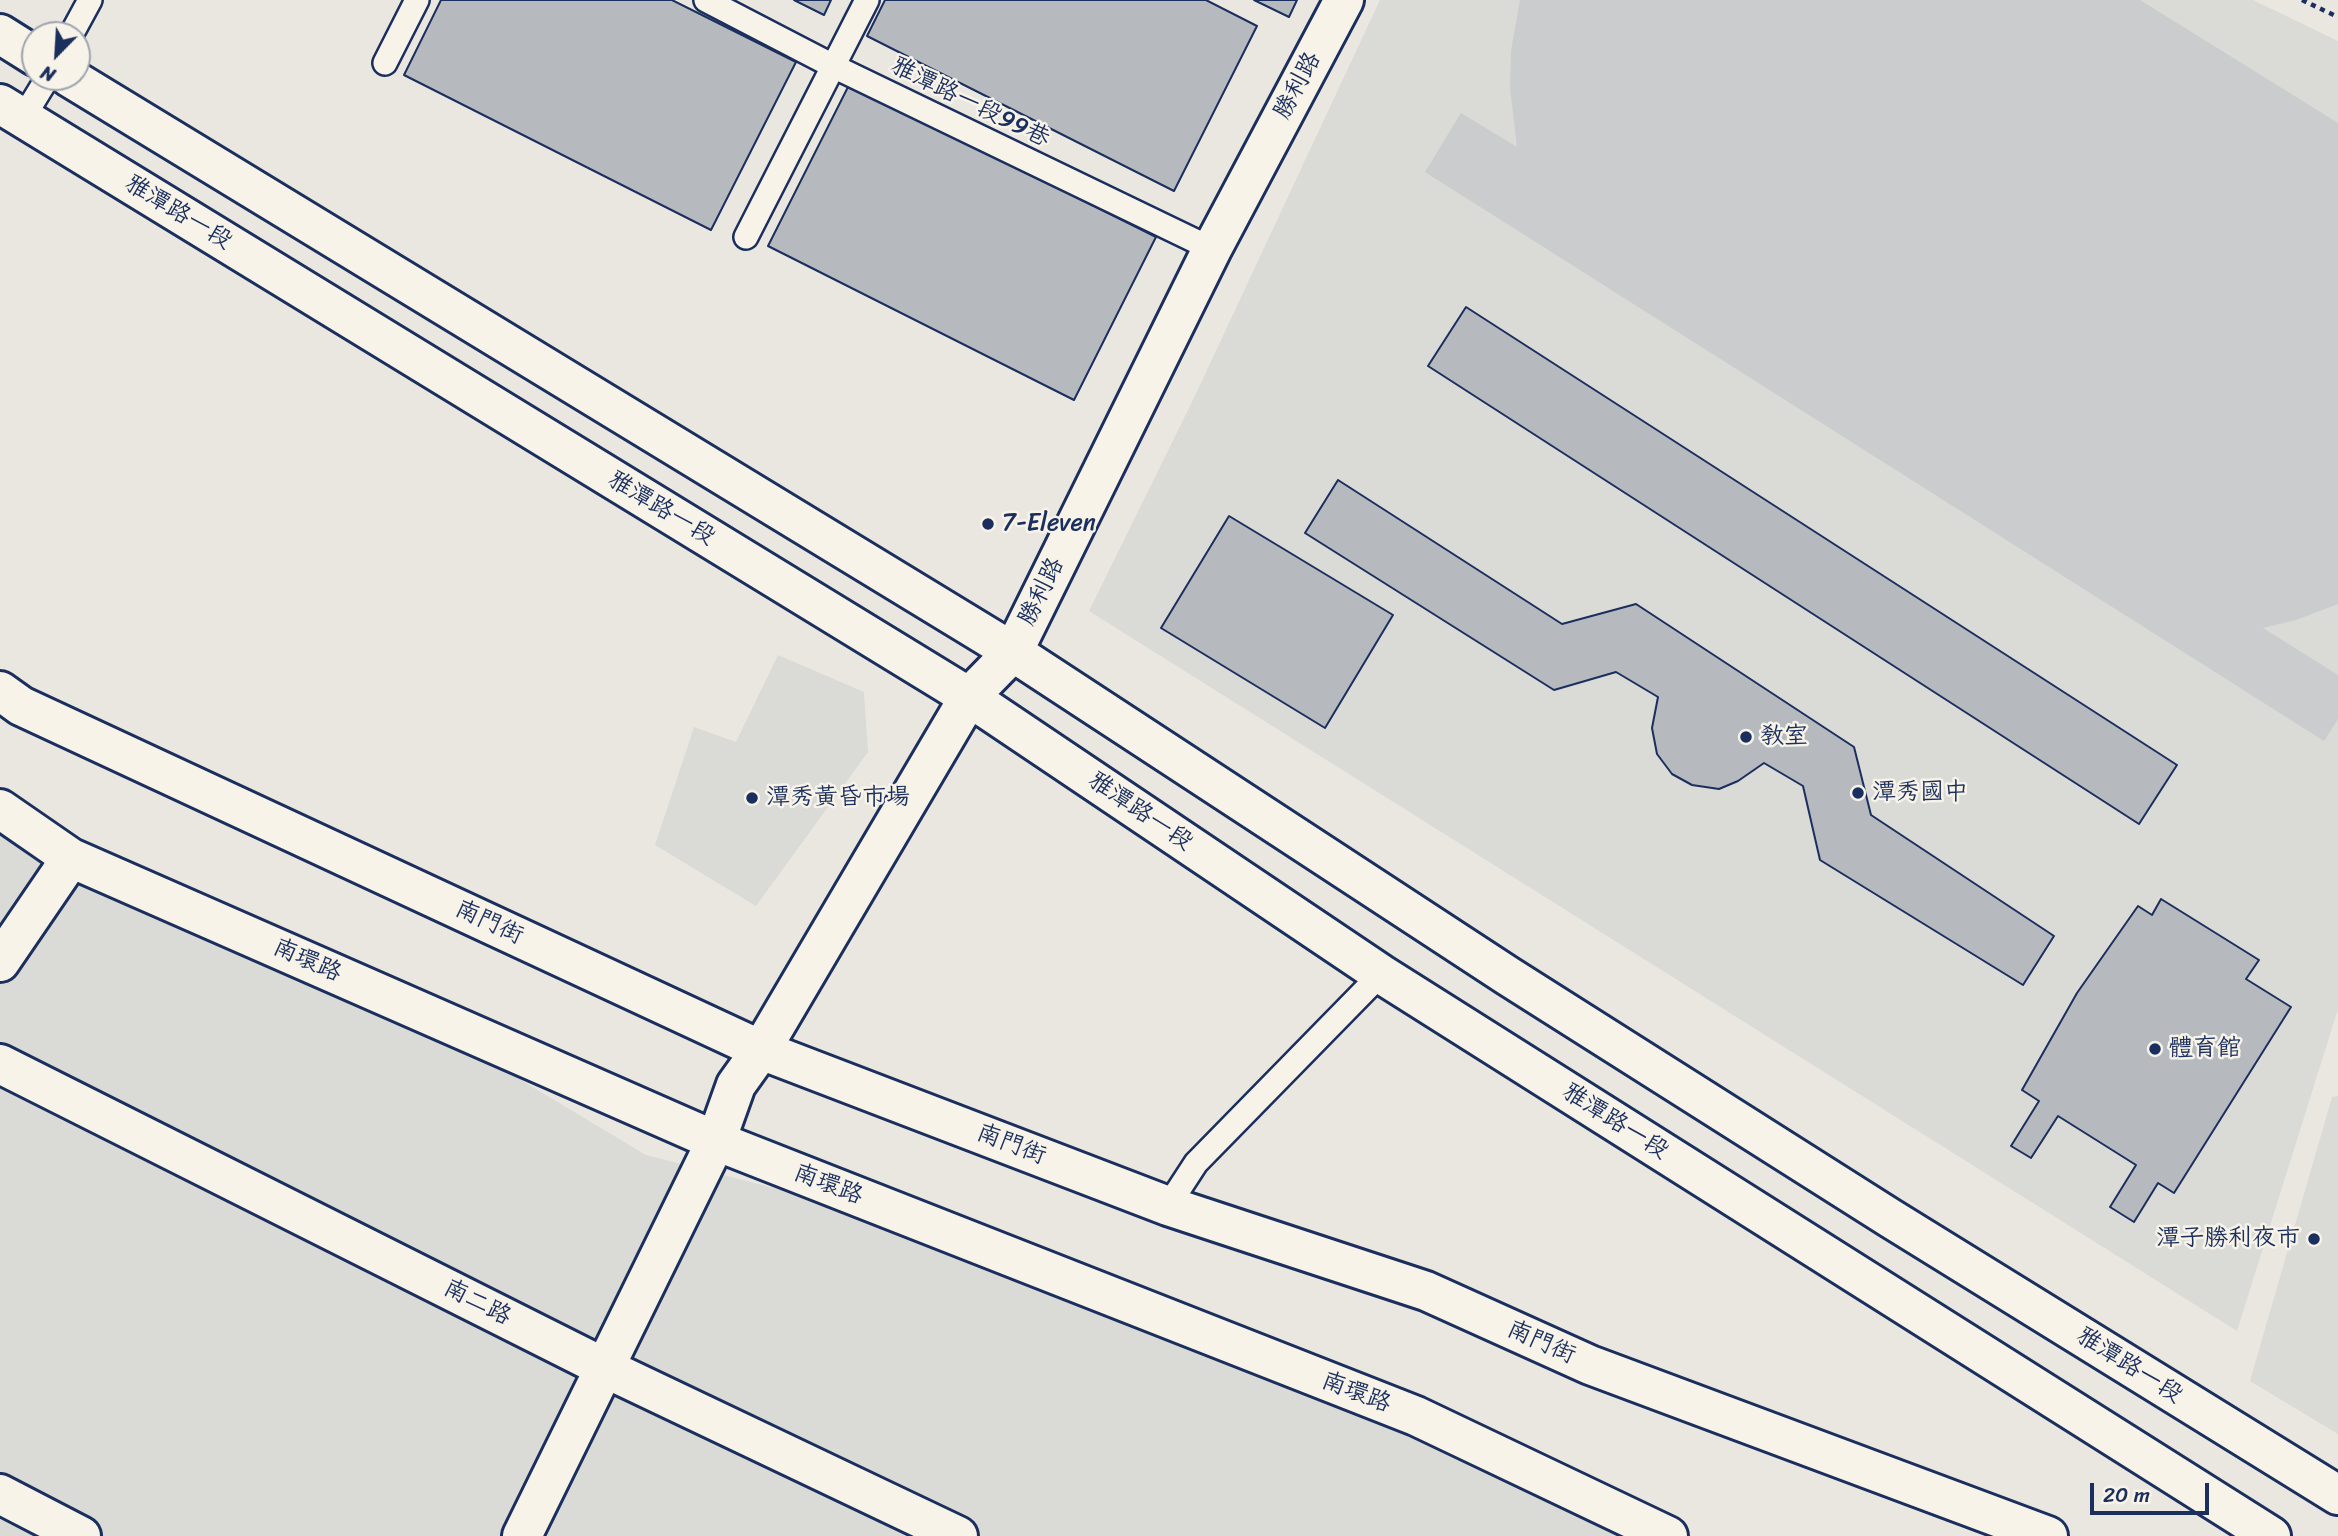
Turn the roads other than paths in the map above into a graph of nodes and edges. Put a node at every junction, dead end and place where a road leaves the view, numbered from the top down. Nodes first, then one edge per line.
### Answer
1 (90, 0) edge
2 (418, 0) edge
3 (706, 0) edge
4 (867, 0) edge
5 (1344, 0) edge
6 (79, 21) edge
7 (0, 34) edge
8 (21, 47) edge
9 (385, 63) dead end
10 (833, 66) junction
11 (91, 90) edge
12 (33, 91) edge
13 (11, 111) edge
14 (746, 237) dead end
15 (1212, 249) junction
16 (1013, 652) junction
17 (0, 691) edge
18 (969, 697) junction
19 (0, 809) edge
20 (71, 858) junction
21 (0, 962) edge
22 (1381, 974) junction
23 (761, 1050) junction
24 (0, 1064) edge
25 (716, 1141) junction
26 (1168, 1206) junction
27 (605, 1368) junction
28 (0, 1494) edge
29 (2338, 1495) edge
30 (81, 1536) edge
31 (522, 1536) edge
32 (958, 1536) edge
33 (1668, 1536) edge
34 (2048, 1536) edge
35 (2271, 1536) edge

1 - 6 lane
2 - 9 lane
3 - 10 lane, 雅潭路一段99巷
4 - 10 lane
5 - 15 street, 勝利路
7 - 8 street
10 - 14 lane
10 - 15 lane, 雅潭路一段99巷
11 - 16 street, 雅潭路一段
12 - 13 lane
13 - 18 street, 雅潭路一段
15 - 16 street, 勝利路
16 - 18 street, 勝利路
16 - 29 street, 雅潭路一段
17 - 23 street, 南門街
18 - 22 street, 雅潭路一段
18 - 23 street, 勝利路
19 - 20 street, 南環路
20 - 21 street
20 - 25 street, 南環路
22 - 26 lane
22 - 35 street, 雅潭路一段
23 - 25 street, 勝利路
23 - 26 street, 南門街
24 - 27 street, 南二路
25 - 27 street, 勝利路
25 - 33 street, 南環路
26 - 34 street, 南門街
27 - 31 street, 勝利路
27 - 32 street, 南二路
28 - 30 street

